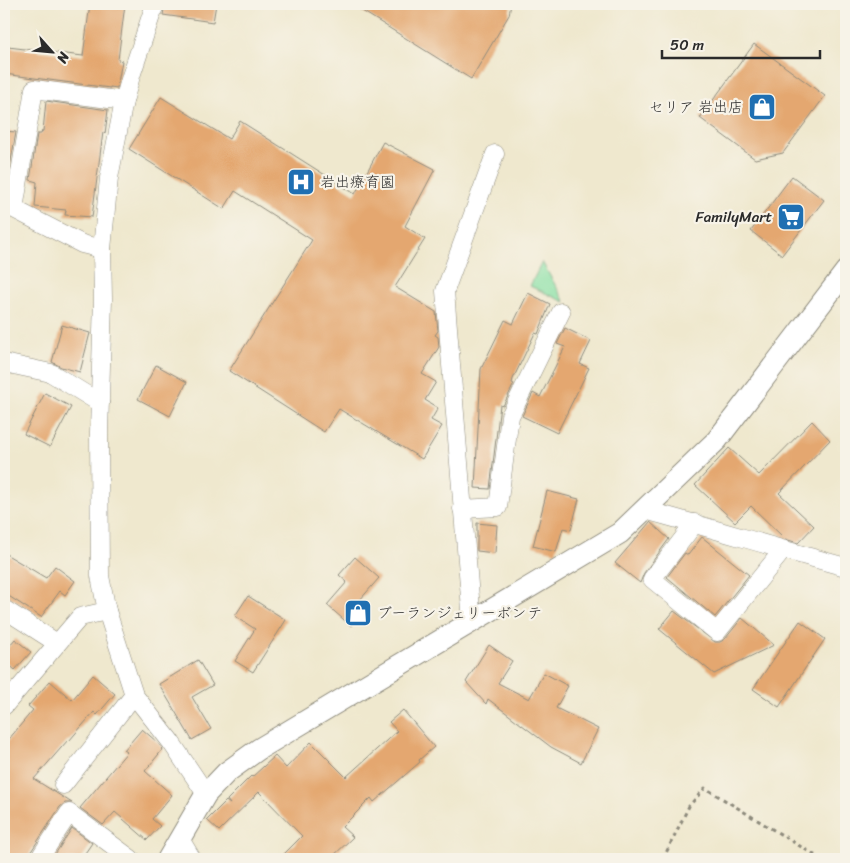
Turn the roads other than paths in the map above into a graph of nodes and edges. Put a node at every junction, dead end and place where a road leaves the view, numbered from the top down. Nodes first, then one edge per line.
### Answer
1 (155, 4) edge
2 (124, 101) junction
3 (495, 154) dead end
4 (9, 206) edge
5 (102, 250) junction
6 (846, 271) edge
7 (561, 312) dead end
8 (4, 363) edge
9 (100, 404) junction
10 (462, 509) junction
11 (645, 510) junction
12 (695, 523) junction
13 (783, 550) junction
14 (846, 567) edge
15 (4, 609) edge
16 (107, 610) junction
17 (472, 622) junction
18 (57, 643) junction
19 (134, 695) junction
20 (4, 706) edge
21 (63, 785) dead end
22 (206, 794) junction
23 (180, 839) junction
24 (39, 859) edge
25 (131, 859) edge
26 (168, 859) edge
27 (192, 859) edge

1 - 2 street
2 - 4 street
2 - 5 street
3 - 10 street
4 - 5 street
5 - 9 street
6 - 11 street
7 - 10 street
8 - 9 street
9 - 16 street
10 - 17 street
11 - 12 street
11 - 17 street
12 - 13 street
12 - 13 street
13 - 14 street
15 - 18 street
16 - 18 street
16 - 19 street
17 - 22 street
18 - 20 street
19 - 21 street
19 - 22 street
22 - 23 street
23 - 26 street
23 - 27 street
24 - 25 street

